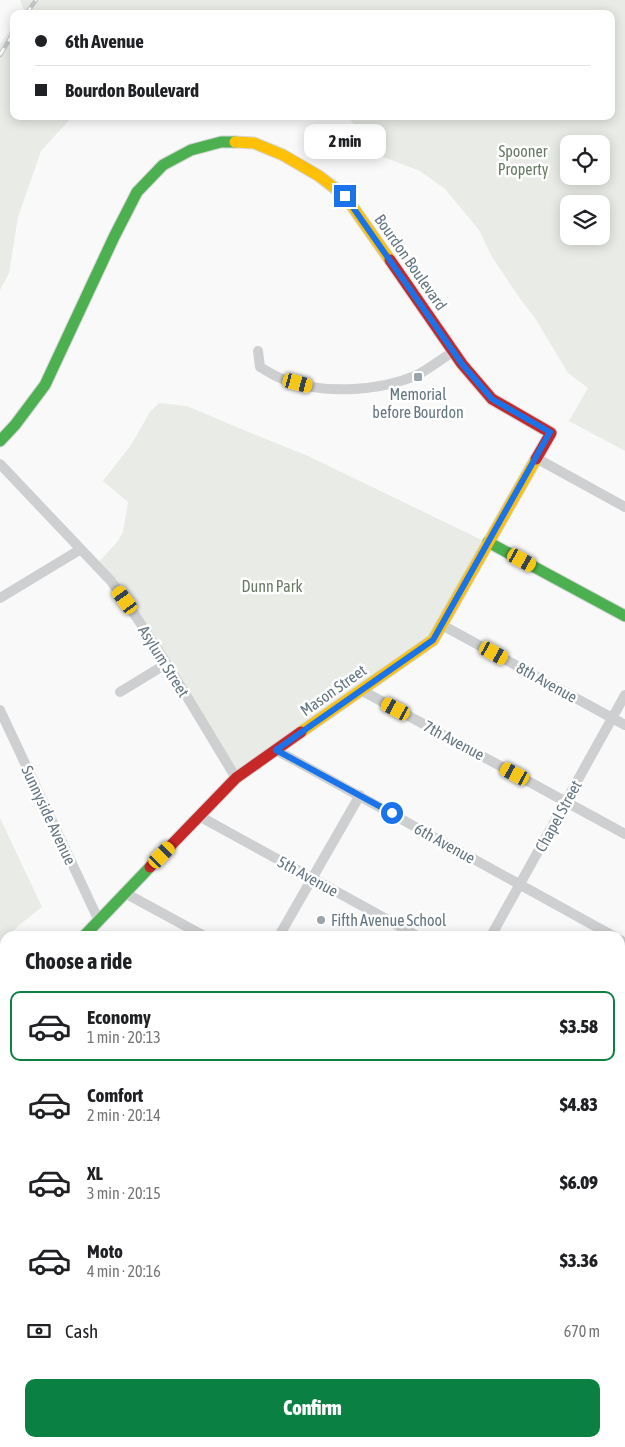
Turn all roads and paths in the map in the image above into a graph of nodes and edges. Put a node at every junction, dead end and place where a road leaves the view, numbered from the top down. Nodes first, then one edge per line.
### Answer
1 (258, 351) dead end
2 (453, 352) junction
3 (550, 432) joint
4 (0, 441) edge
5 (536, 458) junction
6 (0, 464) edge
7 (625, 507) edge
8 (488, 542) junction
9 (81, 549) junction
10 (0, 598) edge
11 (625, 616) edge
12 (442, 625) junction
13 (166, 664) junction
14 (362, 690) junction
15 (120, 692) dead end
16 (625, 695) edge
17 (0, 710) edge
18 (612, 718) junction
19 (625, 725) edge
20 (276, 750) junction
21 (236, 778) junction
22 (360, 795) junction
23 (566, 801) junction
24 (199, 816) junction
25 (625, 834) edge
26 (312, 877) junction
27 (519, 885) junction
28 (125, 893) junction
29 (99, 921) junction
30 (89, 931) edge
31 (195, 931) edge
32 (282, 931) edge
33 (408, 931) edge
34 (493, 931) edge
35 (604, 931) edge

1 - 2 street
2 - 3 street, Bourdon Boulevard
2 - 4 street, Bourdon Boulevard
3 - 5 street, Mason Street
5 - 7 street
5 - 8 street, Mason Street
6 - 9 street, Asylum Street
8 - 11 street
8 - 12 street, Mason Street
9 - 10 street
9 - 13 street, Asylum Street
12 - 14 street, Mason Street
12 - 18 street, 8th Avenue
13 - 15 street
13 - 21 street, Asylum Street
14 - 20 street, Mason Street
14 - 23 street, 7th Avenue
16 - 18 street, Chapel Street
17 - 29 street, Sunnyside Avenue
18 - 19 street, 8th Avenue
18 - 23 street, Chapel Street
20 - 21 street, Mason Street
20 - 22 street, 6th Avenue
21 - 24 street, Mason Street
22 - 26 street
22 - 27 street, 6th Avenue
23 - 25 street, 7th Avenue
23 - 27 street, Chapel Street
24 - 26 street, 5th Avenue
24 - 28 street, Mason Street
26 - 32 street
26 - 33 street, 5th Avenue
27 - 34 street, Chapel Street
27 - 35 street, 6th Avenue
28 - 29 street, Mason Street
28 - 31 street
29 - 30 street, Mason Street

